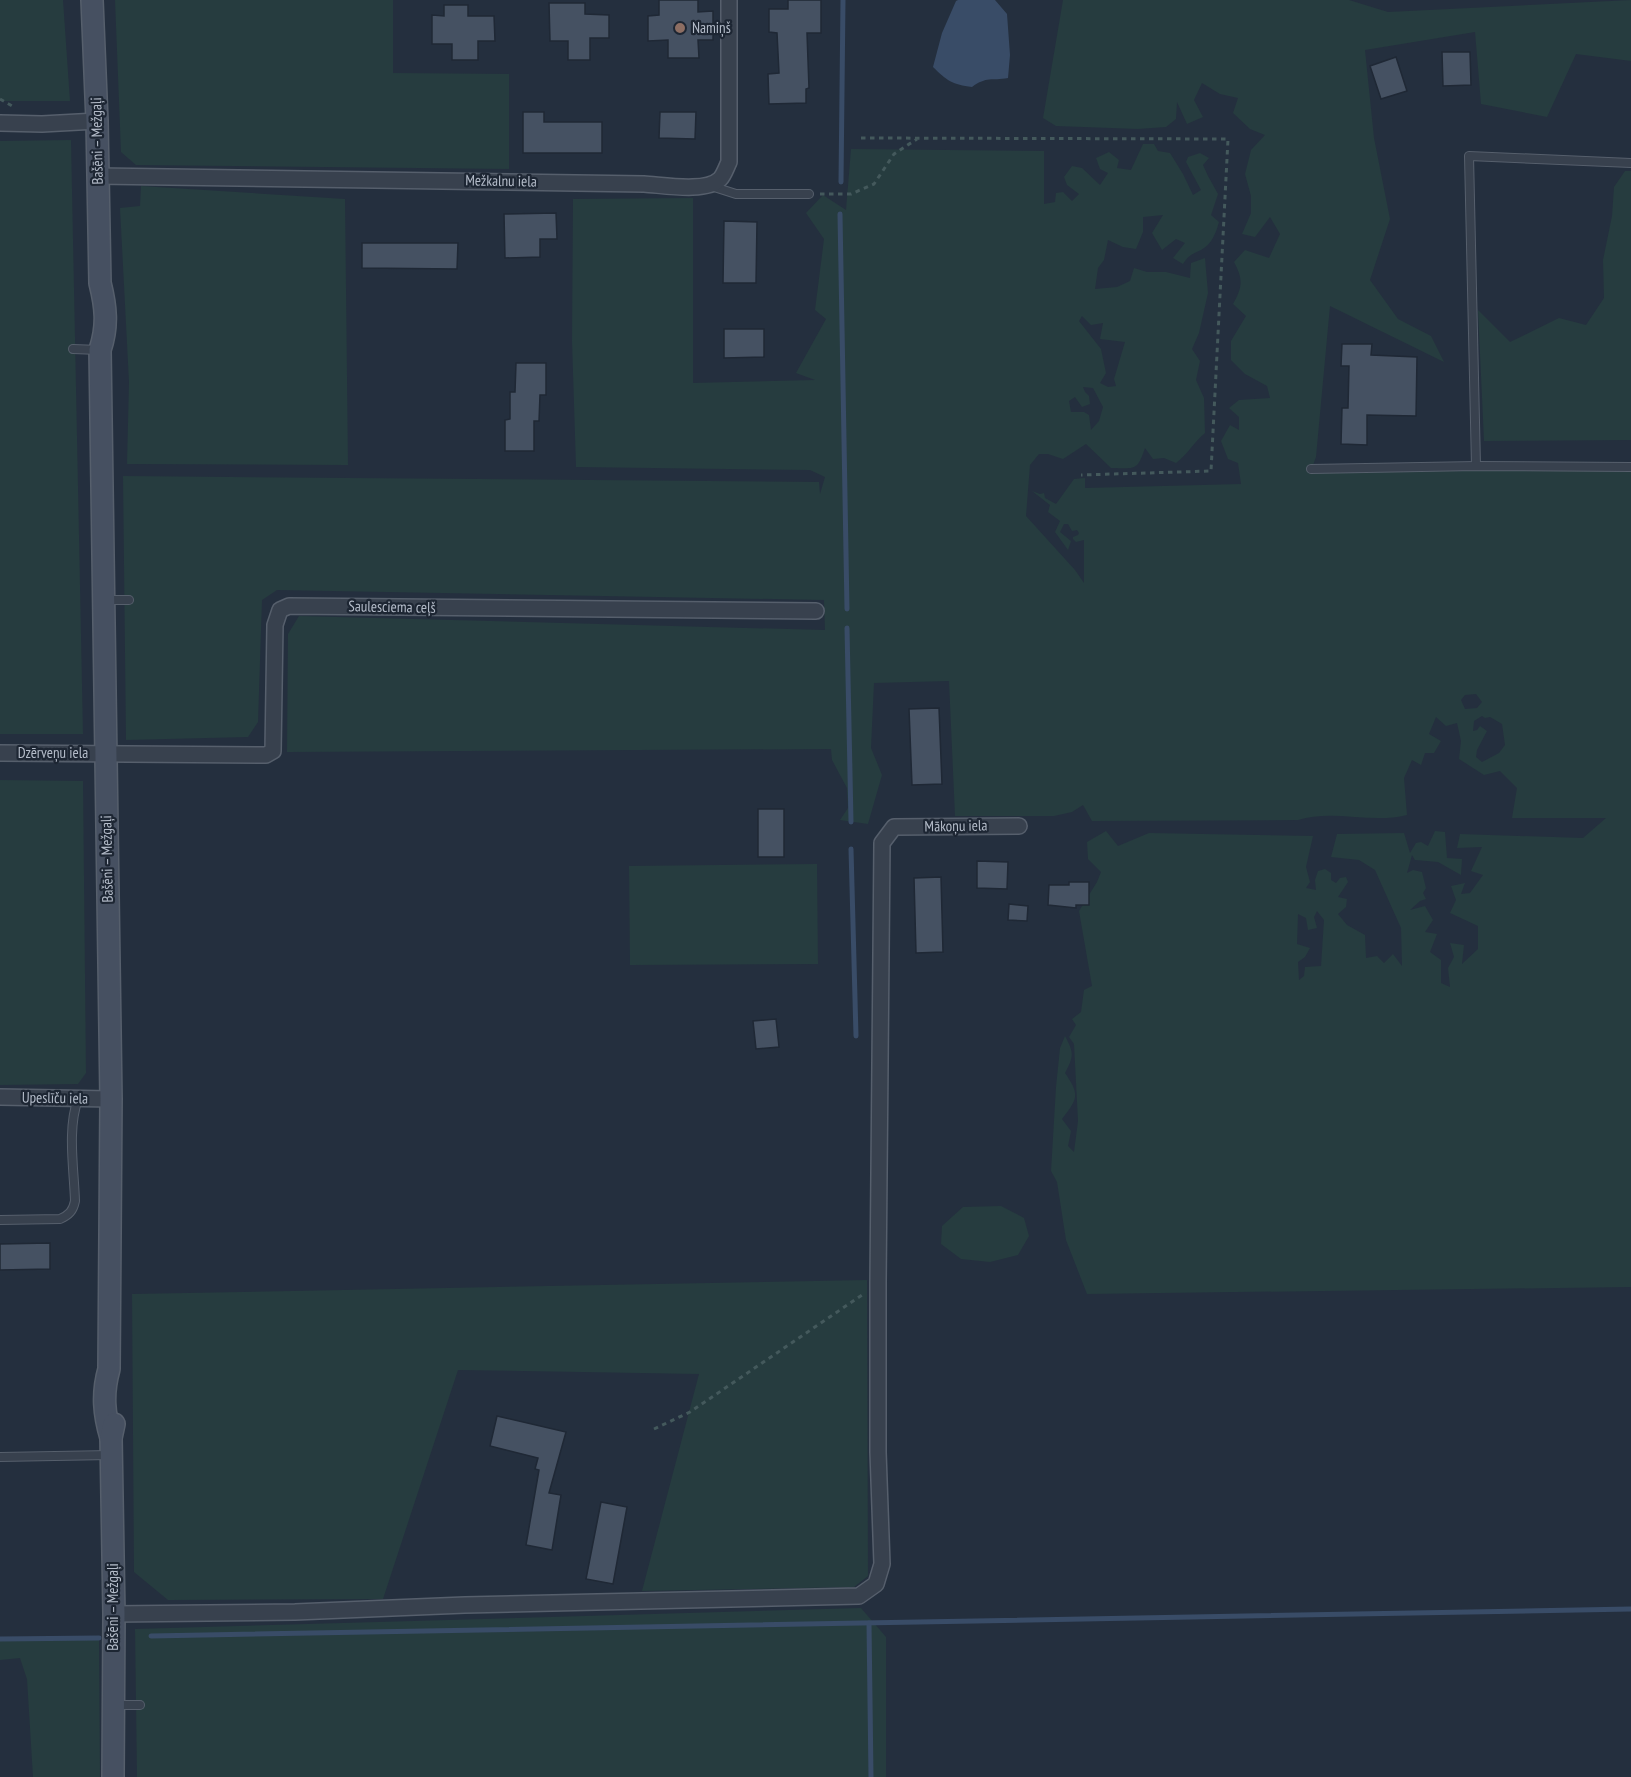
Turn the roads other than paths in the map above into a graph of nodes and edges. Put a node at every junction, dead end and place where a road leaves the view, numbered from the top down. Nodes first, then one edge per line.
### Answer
1 (92, 0) edge
2 (729, 0) edge
3 (97, 121) junction
4 (0, 123) edge
5 (1631, 163) edge
6 (98, 176) junction
7 (711, 186) junction
8 (809, 194) road end
9 (73, 349) dead end
10 (100, 350) junction
11 (1476, 466) junction
12 (1631, 467) edge
13 (1311, 469) dead end
14 (104, 600) junction
15 (129, 600) dead end
16 (816, 611) dead end
17 (0, 753) edge
18 (106, 753) junction
19 (1019, 826) dead end
20 (0, 1098) edge
21 (78, 1099) junction
22 (111, 1099) junction
23 (0, 1220) edge
24 (111, 1446) junction
25 (0, 1457) edge
26 (114, 1614) junction
27 (114, 1705) junction
28 (140, 1705) dead end
29 (113, 1777) edge

1 - 3 street, Bašēni – Mežgaļi
2 - 7 street
3 - 4 street
3 - 6 street, Bašēni – Mežgaļi
5 - 11 lane
6 - 7 street, Mežkalnu iela
6 - 10 street, Bašēni – Mežgaļi
7 - 8 lane
9 - 10 lane
10 - 14 street, Bašēni – Mežgaļi
11 - 12 lane
11 - 13 lane
14 - 15 lane
14 - 18 street, Bašēni – Mežgaļi
16 - 18 street, Saulesciema ceļš
17 - 18 street, Dzērveņu iela
18 - 22 street, Bašēni – Mežgaļi
19 - 26 street, Mākoņu iela
20 - 21 street, Upeslīču iela
21 - 22 street, Upeslīču iela
21 - 23 lane
22 - 24 street, Bašēni – Mežgaļi
24 - 25 lane
24 - 26 street, Bašēni – Mežgaļi
26 - 27 street, Bašēni – Mežgaļi
27 - 28 lane
27 - 29 street, Bašēni – Mežgaļi

